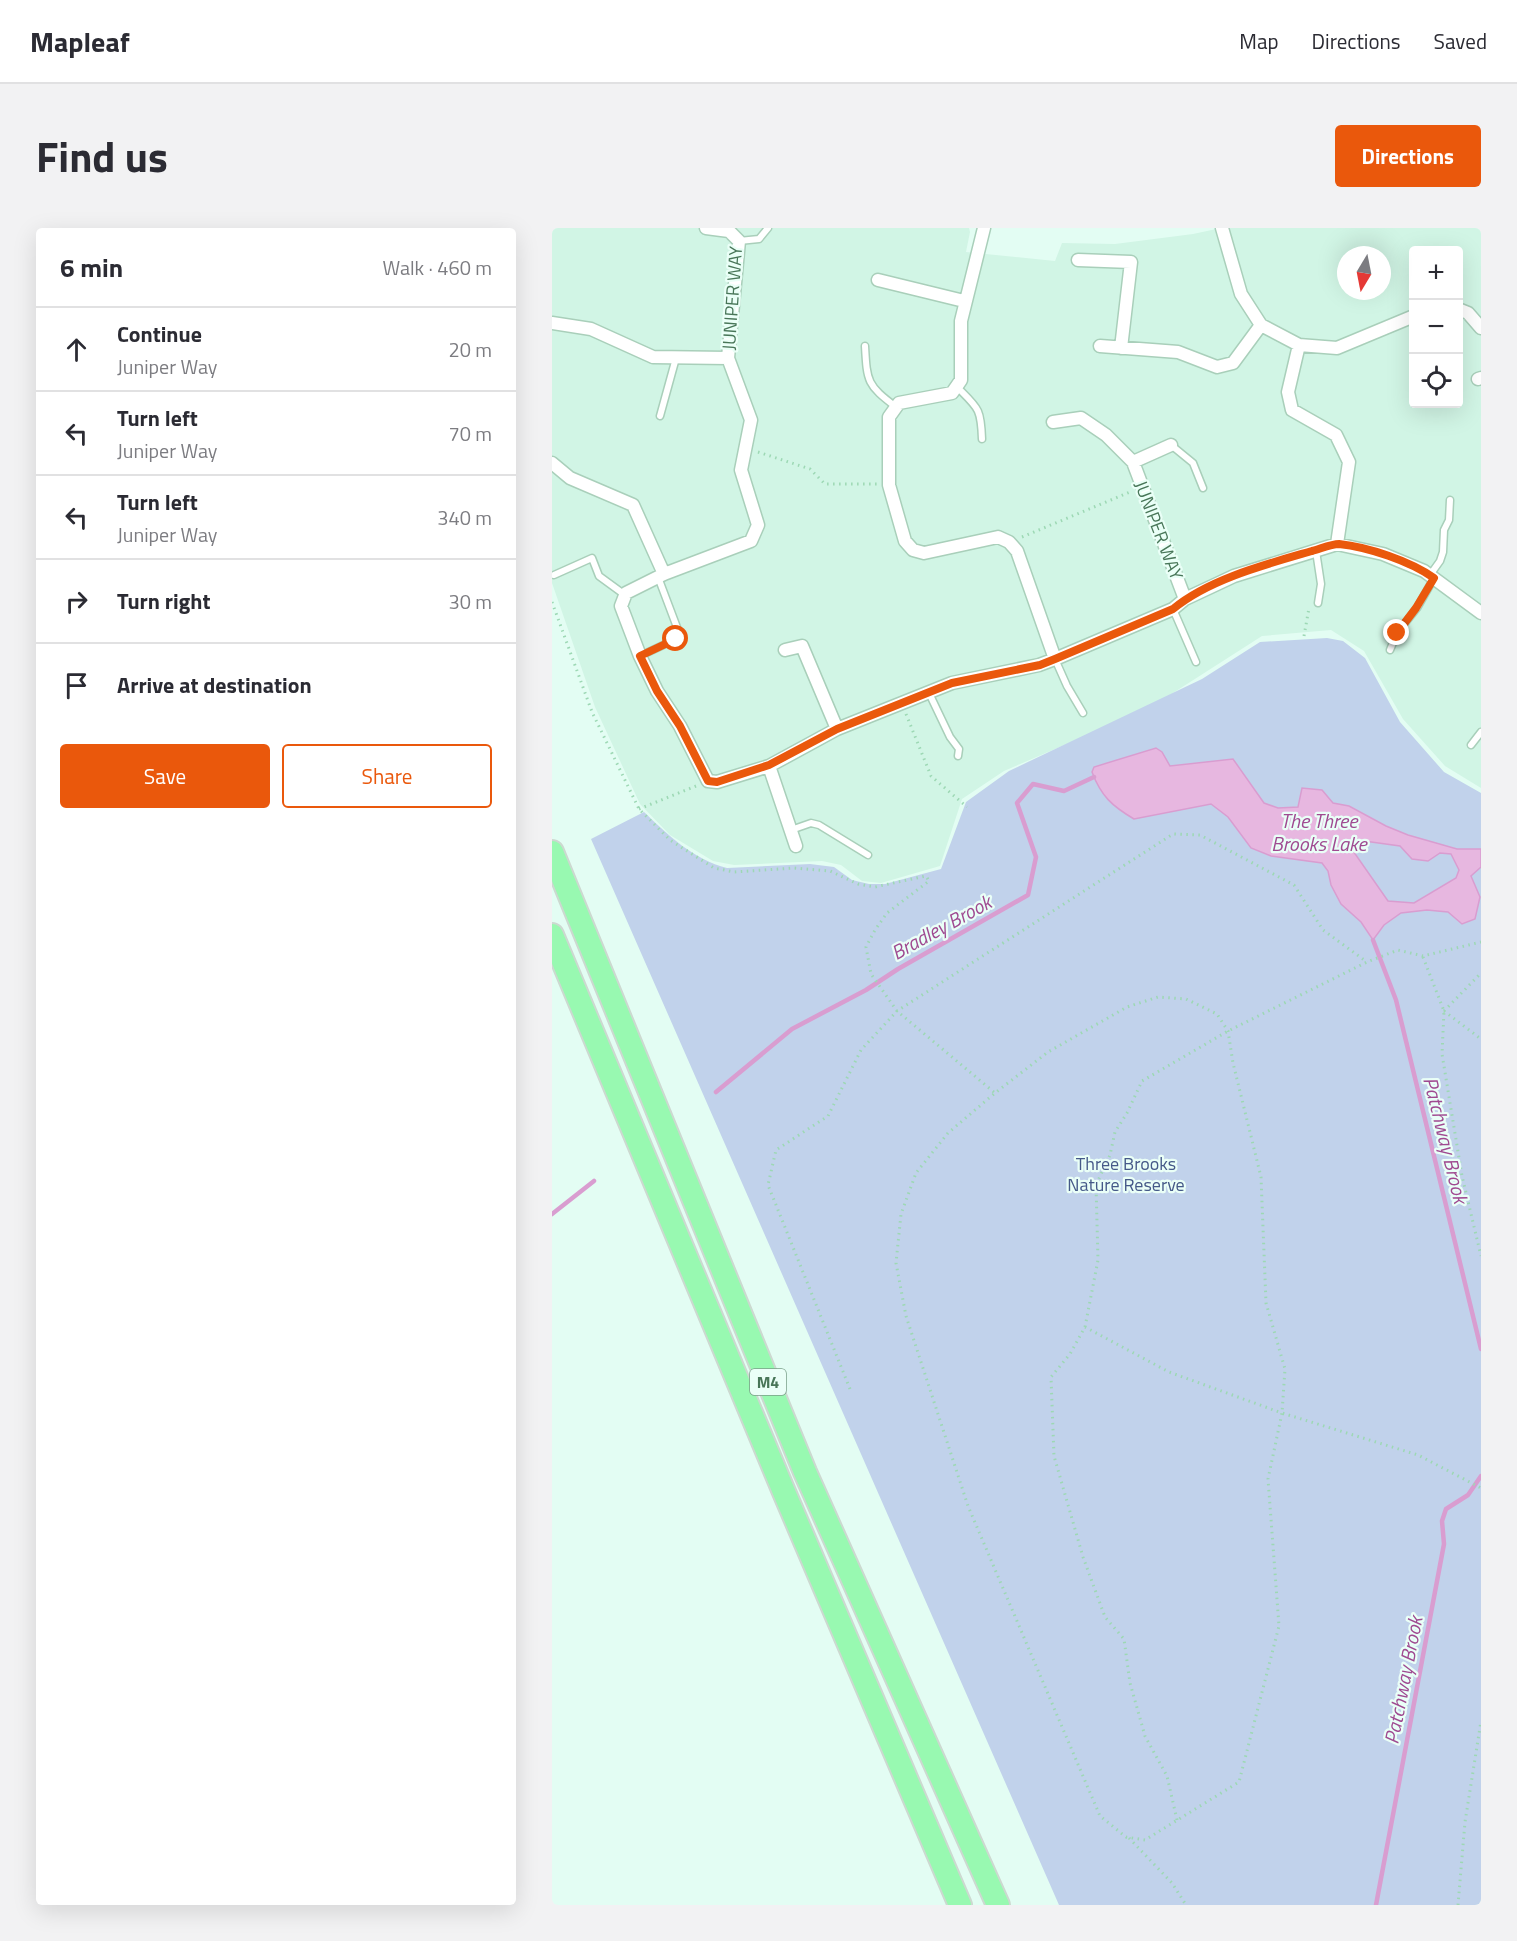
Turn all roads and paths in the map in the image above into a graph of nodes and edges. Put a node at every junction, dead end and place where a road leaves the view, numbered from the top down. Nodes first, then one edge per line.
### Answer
1 (706, 228) edge
2 (768, 228) edge
3 (984, 228) edge
4 (1222, 228) edge
5 (739, 242) junction
6 (1078, 260) dead end
7 (878, 280) dead end
8 (964, 301) junction
9 (1463, 312) edge
10 (1409, 318) edge
11 (552, 323) edge
12 (1262, 325) junction
13 (1481, 328) edge
14 (1299, 345) junction
15 (865, 346) dead end
16 (1100, 346) dead end
17 (1121, 348) junction
18 (676, 358) junction
19 (728, 358) junction
20 (957, 387) junction
21 (896, 407) junction
22 (660, 416) dead end
23 (1053, 422) dead end
24 (982, 439) dead end
25 (1171, 446) joint
26 (745, 447) junction
27 (1133, 462) junction
28 (552, 463) edge
29 (889, 485) junction
30 (1143, 487) junction
31 (1203, 488) dead end
32 (1450, 500) dead end
33 (1009, 542) junction
34 (1337, 544) junction
35 (1316, 550) junction
36 (554, 575) dead end
37 (661, 575) junction
38 (1432, 576) junction
39 (625, 596) junction
40 (1185, 599) junction
41 (552, 602) edge
42 (1318, 603) dead end
43 (1480, 607) edge
44 (1173, 609) junction
45 (785, 650) dead end
46 (1389, 650) dead end
47 (640, 656) junction
48 (1055, 659) junction
49 (1196, 662) dead end
50 (929, 693) junction
51 (902, 704) junction
52 (1083, 713) dead end
53 (837, 729) junction
54 (1481, 732) edge
55 (1471, 745) dead end
56 (958, 756) dead end
57 (769, 765) junction
58 (708, 781) junction
59 (967, 807) dead end
60 (639, 809) junction
61 (791, 830) junction
62 (796, 846) dead end
63 (552, 852) edge
64 (868, 855) dead end
65 (552, 935) edge
66 (1481, 942) edge
67 (1423, 956) junction
68 (1367, 962) junction
69 (1481, 973) edge
70 (897, 1011) junction
71 (1444, 1011) junction
72 (1228, 1031) junction
73 (1481, 1039) edge
74 (995, 1093) junction
75 (1481, 1256) edge
76 (1085, 1327) junction
77 (850, 1389) dead end
78 (1282, 1413) junction
79 (1481, 1488) edge
80 (1481, 1721) edge
81 (1177, 1820) junction
82 (1126, 1837) junction
83 (960, 1905) edge
84 (998, 1905) edge
85 (1186, 1905) edge
86 (1458, 1905) edge

1 - 5 street, JUNIPER WAY
2 - 5 lane
3 - 8 street
4 - 12 street
5 - 19 street, JUNIPER WAY
6 - 17 street
7 - 8 street
8 - 20 street
9 - 13 street
10 - 14 street
11 - 18 street
12 - 14 street
12 - 17 street
14 - 34 street
15 - 21 lane
16 - 17 street
18 - 19 street
18 - 22 lane
19 - 26 street, JUNIPER WAY
20 - 21 street
20 - 24 lane
21 - 29 street
23 - 27 street, JUNIPER WAY
25 - 27 street, JUNIPER WAY
25 - 31 lane
26 - 29 path
26 - 37 street, JUNIPER WAY
27 - 30 street, JUNIPER WAY
28 - 37 street
29 - 33 street
30 - 33 path
30 - 40 street, JUNIPER WAY
32 - 38 lane
33 - 48 street
34 - 35 street, JUNIPER WAY
34 - 38 street, JUNIPER WAY
35 - 40 street, JUNIPER WAY
35 - 42 lane
36 - 39 lane
37 - 39 street, JUNIPER WAY
37 - 47 lane
38 - 43 street, JUNIPER WAY
38 - 46 lane
39 - 47 street
40 - 44 street, JUNIPER WAY
41 - 60 path
44 - 48 street, JUNIPER WAY
44 - 49 lane
45 - 53 street
47 - 58 street
48 - 50 street, JUNIPER WAY
48 - 52 lane
50 - 51 street, JUNIPER WAY
50 - 56 lane
51 - 53 street, JUNIPER WAY
51 - 59 path
53 - 57 street, JUNIPER WAY
54 - 55 lane
57 - 58 street, JUNIPER WAY
57 - 61 street
58 - 60 path
60 - 70 path
61 - 62 street
61 - 64 lane
63 - 84 highway, M4
65 - 83 highway, M4
66 - 67 path
67 - 68 path
67 - 71 path
68 - 70 path
68 - 72 path
69 - 71 path
70 - 74 path
70 - 77 path
71 - 73 path
71 - 75 path
72 - 74 path
72 - 76 path
72 - 78 path
74 - 82 path
76 - 78 path
76 - 81 path
78 - 79 path
78 - 81 path
80 - 86 path
81 - 82 path
82 - 85 path

